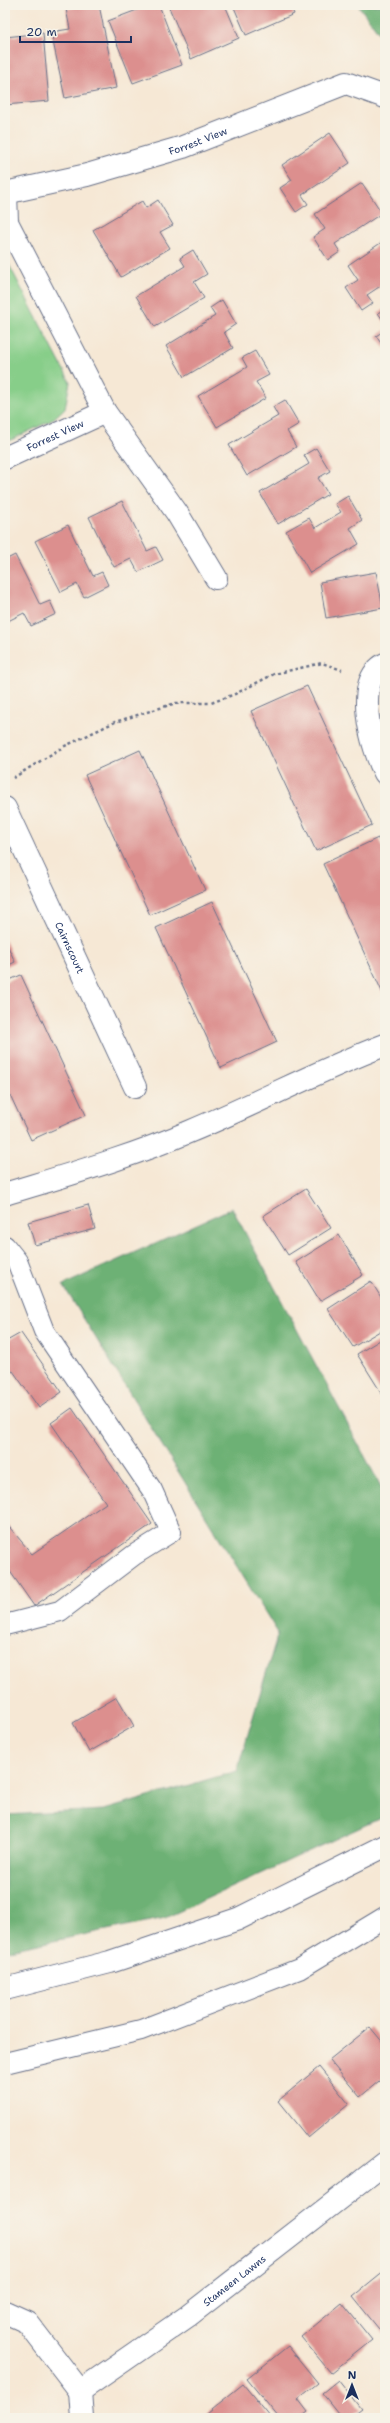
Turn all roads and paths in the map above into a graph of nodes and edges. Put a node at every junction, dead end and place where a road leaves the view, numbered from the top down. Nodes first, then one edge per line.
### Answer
1 (385, 97) edge
2 (6, 193) edge
3 (105, 412) junction
4 (5, 458) edge
5 (216, 578) dead end
6 (378, 672) edge
7 (385, 773) edge
8 (9, 780) dead end
9 (5, 808) edge
10 (385, 1045) edge
11 (136, 1087) dead end
12 (5, 1194) edge
13 (5, 1246) edge
14 (5, 1625) edge
15 (385, 1846) edge
16 (385, 1916) edge
17 (5, 1989) edge
18 (5, 2063) edge
19 (385, 2163) edge
20 (5, 2312) edge
21 (80, 2391) junction
22 (82, 2418) edge

1 - 2 street, Forrest View
2 - 3 street
3 - 4 street, Forrest View
3 - 5 street
6 - 7 street
6 - 8 path
9 - 11 street, Cairnscourt
10 - 12 street
13 - 14 lane
15 - 17 street
16 - 18 lane
19 - 21 street, Stameen Lawns
20 - 21 street
21 - 22 street

